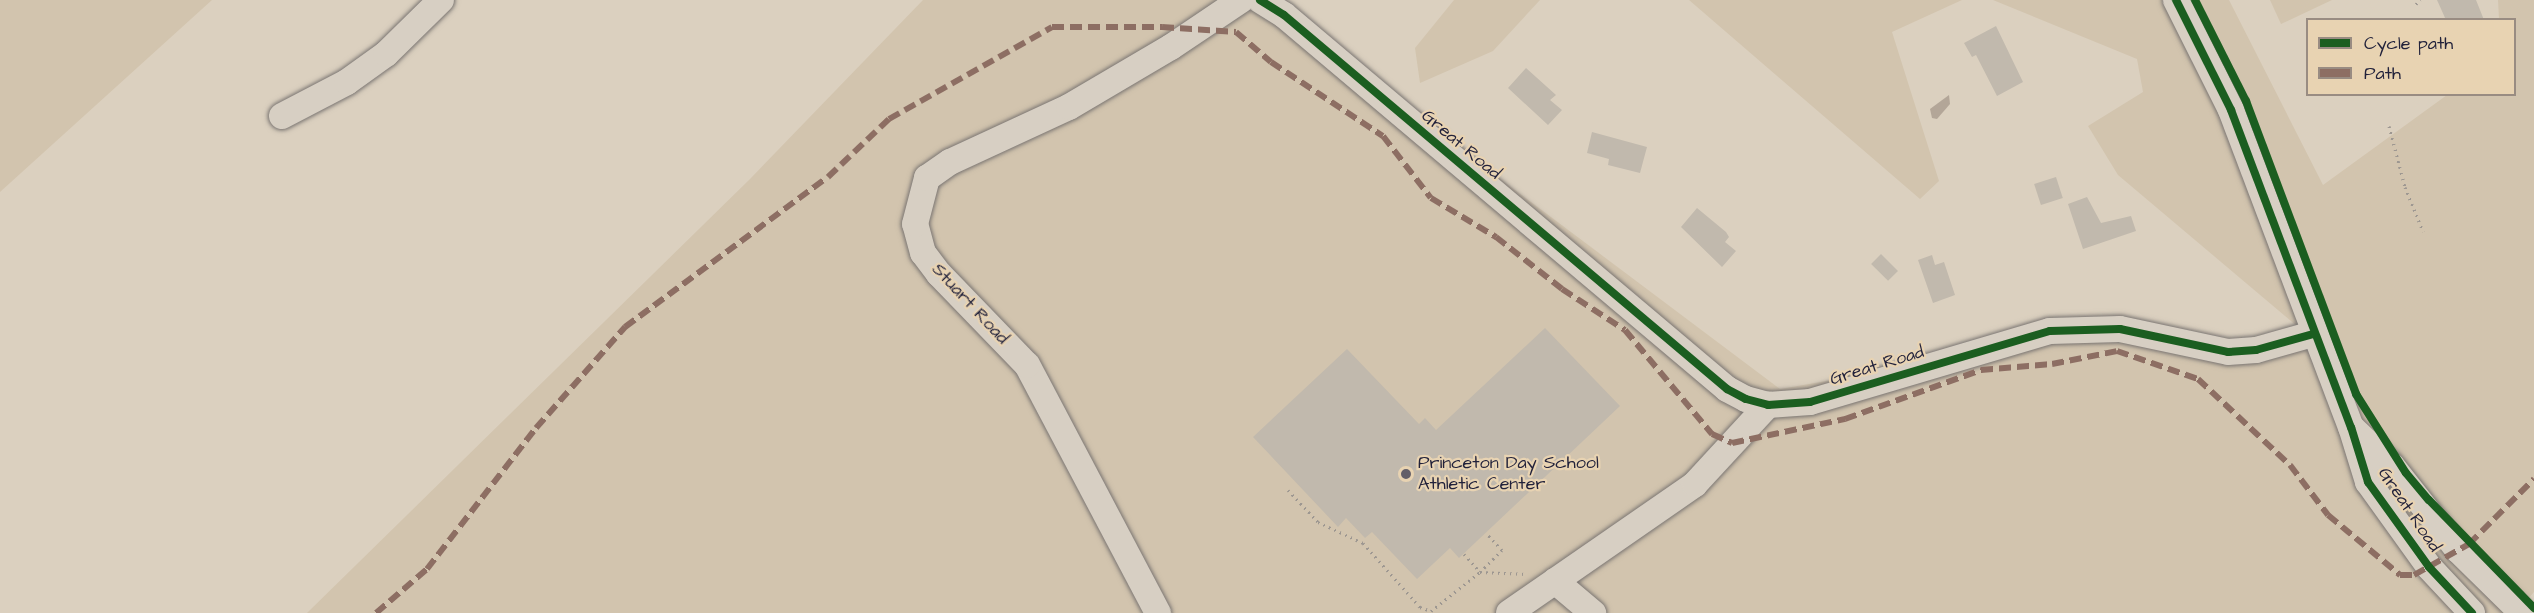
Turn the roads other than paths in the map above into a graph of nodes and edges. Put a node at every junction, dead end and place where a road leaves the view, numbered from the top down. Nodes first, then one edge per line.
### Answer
1 (441, 0) edge
2 (1241, 0) edge
3 (1260, 0) edge
4 (2176, 0) edge
5 (282, 116) dead end
6 (2313, 334) junction
7 (1768, 405) junction
8 (2351, 427) junction
9 (1555, 581) junction
10 (1158, 613) edge
11 (1509, 613) edge
12 (1593, 613) edge
13 (2472, 613) edge
14 (2522, 613) edge

1 - 5 street
2 - 10 street, Stuart Road
3 - 7 street, Great Road
4 - 6 street
6 - 7 street, Great Road
6 - 8 street, Great Road
7 - 9 street
8 - 13 street, Great Road
8 - 14 street, Great Road
9 - 11 street
9 - 12 street

